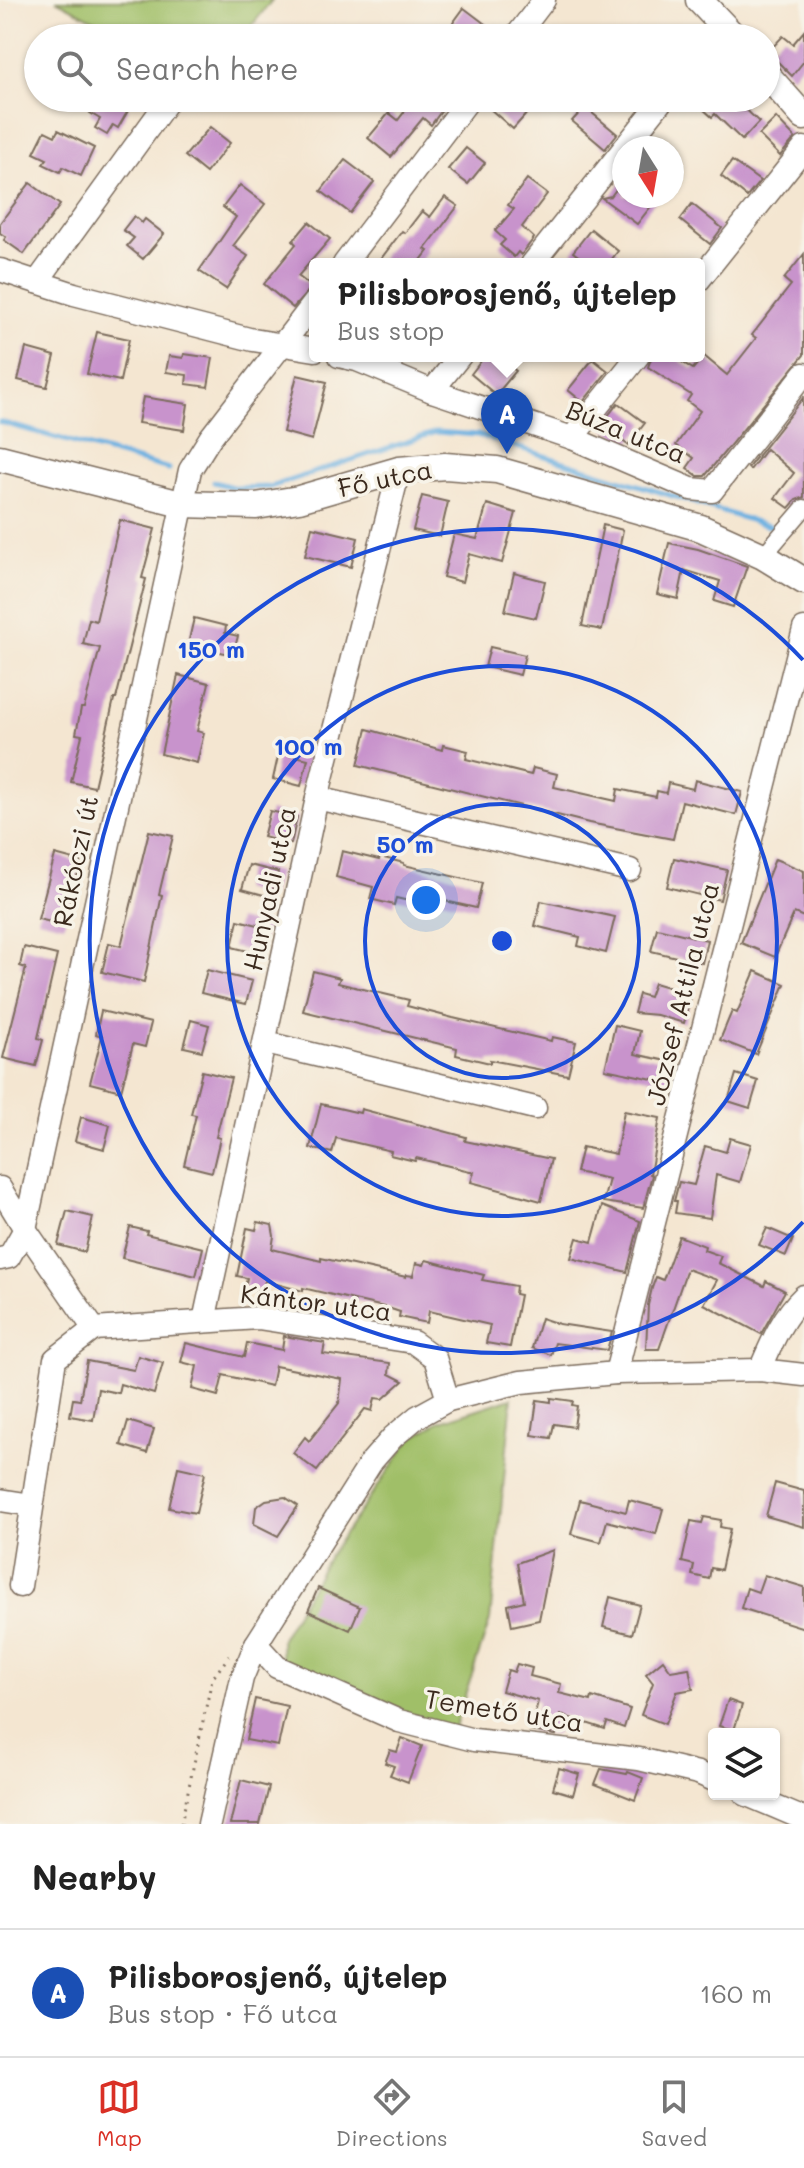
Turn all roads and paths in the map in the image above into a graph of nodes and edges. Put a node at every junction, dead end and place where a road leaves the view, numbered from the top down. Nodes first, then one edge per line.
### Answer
1 (544, 0) edge
2 (699, 0) edge
3 (526, 24) edge
4 (716, 24) edge
5 (780, 86) edge
6 (800, 102) edge
7 (160, 112) edge
8 (459, 112) edge
9 (653, 112) edge
10 (804, 148) edge
11 (349, 258) edge
12 (537, 258) edge
13 (0, 270) edge
14 (705, 272) edge
15 (37, 282) junction
16 (309, 310) edge
17 (283, 344) junction
18 (309, 349) edge
19 (362, 362) edge
20 (455, 362) edge
21 (633, 362) edge
22 (804, 374) edge
23 (432, 391) junction
24 (572, 438) junction
25 (0, 458) edge
26 (399, 470) junction
27 (181, 504) junction
28 (804, 508) edge
29 (763, 556) junction
30 (804, 581) edge
31 (804, 629) edge
32 (317, 798) junction
33 (630, 870) dead end
34 (266, 1043) junction
35 (535, 1108) dead end
36 (0, 1188) edge
37 (25, 1229) junction
38 (0, 1259) edge
39 (804, 1296) edge
40 (204, 1321) junction
41 (94, 1329) junction
42 (760, 1370) junction
43 (616, 1373) junction
44 (804, 1375) edge
45 (448, 1400) junction
46 (0, 1500) edge
47 (32, 1505) junction
48 (20, 1586) dead end
49 (256, 1644) junction
50 (708, 1777) edge
51 (759, 1800) edge
52 (804, 1819) edge
53 (181, 1824) edge
54 (209, 1824) edge

1 - 3 street
2 - 4 street
5 - 6 street
7 - 15 street
8 - 11 street
9 - 12 street
10 - 14 street
13 - 15 street
15 - 17 street
16 - 17 street, Rákóczi út
17 - 18 street
17 - 27 street, Rákóczi út
19 - 23 street, Búza utca
20 - 23 street
21 - 24 street
22 - 24 street, Búza utca
23 - 24 street, Búza utca
25 - 27 street, Fő utca
26 - 27 street, Fő utca
26 - 29 street, Fő utca
26 - 32 street, Hunyadi utca
27 - 37 street, Rákóczi út
28 - 29 street
29 - 30 street, Fő utca
31 - 43 street, József Attila utca
32 - 33 street
32 - 34 street, Hunyadi utca
34 - 35 street
34 - 40 street, Hunyadi utca
36 - 37 street
37 - 38 street
37 - 41 street
39 - 42 street
40 - 41 street, Kántor utca
40 - 45 street, Kántor utca
41 - 47 street
42 - 43 street
42 - 44 street
43 - 45 street
45 - 49 street
46 - 47 street
47 - 48 street
49 - 50 street, Temető utca
49 - 53 path
49 - 54 street
51 - 52 street

